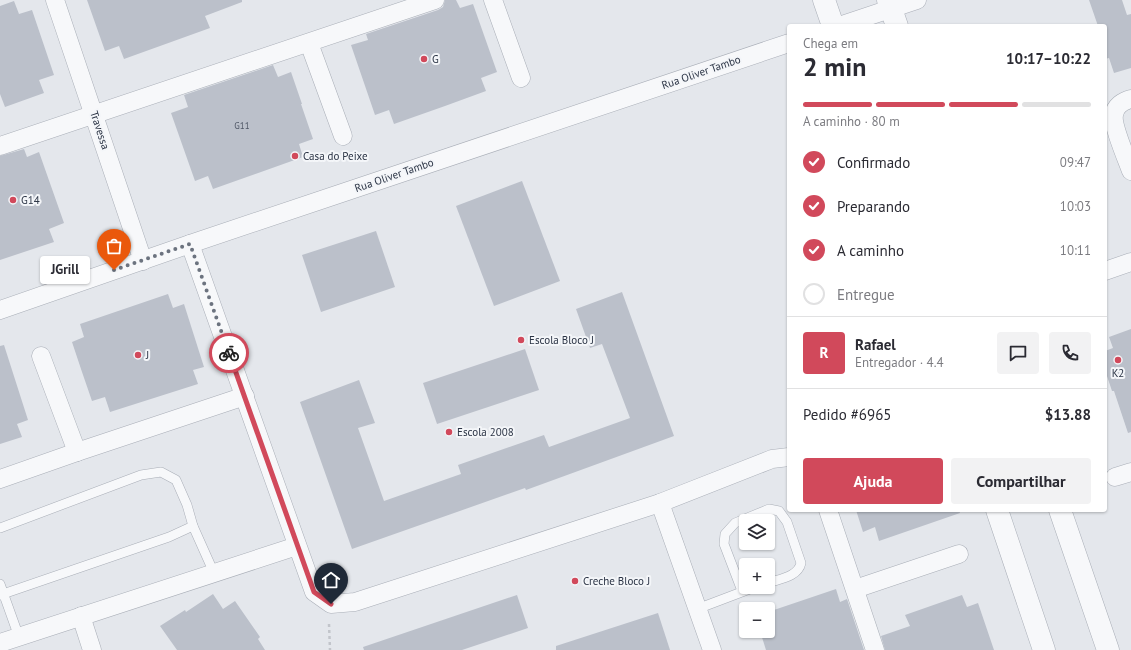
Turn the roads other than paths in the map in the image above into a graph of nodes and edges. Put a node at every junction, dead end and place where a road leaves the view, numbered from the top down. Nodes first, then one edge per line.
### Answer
1 (55, 0) edge
2 (435, 0) edge
3 (493, 0) edge
4 (824, 0) edge
5 (917, 0) edge
6 (892, 12) edge
7 (832, 24) edge
8 (847, 24) edge
9 (309, 43) junction
10 (787, 44) edge
11 (521, 78) dead end
12 (1131, 99) edge
13 (94, 114) junction
14 (343, 136) dead end
15 (0, 146) edge
16 (1131, 171) edge
17 (190, 244) junction
18 (143, 261) junction
19 (1131, 262) edge
20 (1107, 270) edge
21 (0, 310) edge
22 (41, 356) dead end
23 (245, 396) junction
24 (77, 452) junction
25 (787, 457) edge
26 (0, 479) edge
27 (660, 503) junction
28 (829, 512) edge
29 (998, 512) edge
30 (1061, 512) edge
31 (194, 526) junction
32 (0, 528) edge
33 (297, 546) junction
34 (959, 554) dead end
35 (214, 573) junction
36 (775, 580) edge
37 (0, 584) edge
38 (739, 584) edge
39 (855, 589) junction
40 (739, 593) edge
41 (2, 595) edge
42 (697, 609) junction
43 (81, 616) junction
44 (19, 637) junction
45 (0, 643) edge
46 (92, 650) edge
47 (712, 650) edge
48 (875, 650) edge
49 (1044, 650) edge
50 (1108, 650) edge

1 - 13 street, Travessa
2 - 9 street
3 - 11 street
4 - 7 street
5 - 6 street
6 - 8 street
9 - 13 street
9 - 14 street
10 - 17 street, Rua Oliver Tambo
12 - 16 street
13 - 15 street
13 - 18 street, Travessa
17 - 18 street, Rua Oliver Tambo
17 - 23 street
18 - 21 street, Rua Oliver Tambo
19 - 20 street
22 - 24 street
23 - 24 street
23 - 33 street
24 - 26 street
25 - 27 street
27 - 33 street
27 - 42 street
28 - 39 street
29 - 49 street
30 - 50 street
31 - 32 lane
31 - 35 lane
31 - 41 lane
33 - 35 street
34 - 39 street
35 - 43 street
36 - 38 lane
37 - 41 lane
39 - 48 street
40 - 42 lane
41 - 44 lane
42 - 47 street
43 - 44 street
43 - 46 street
44 - 45 street

